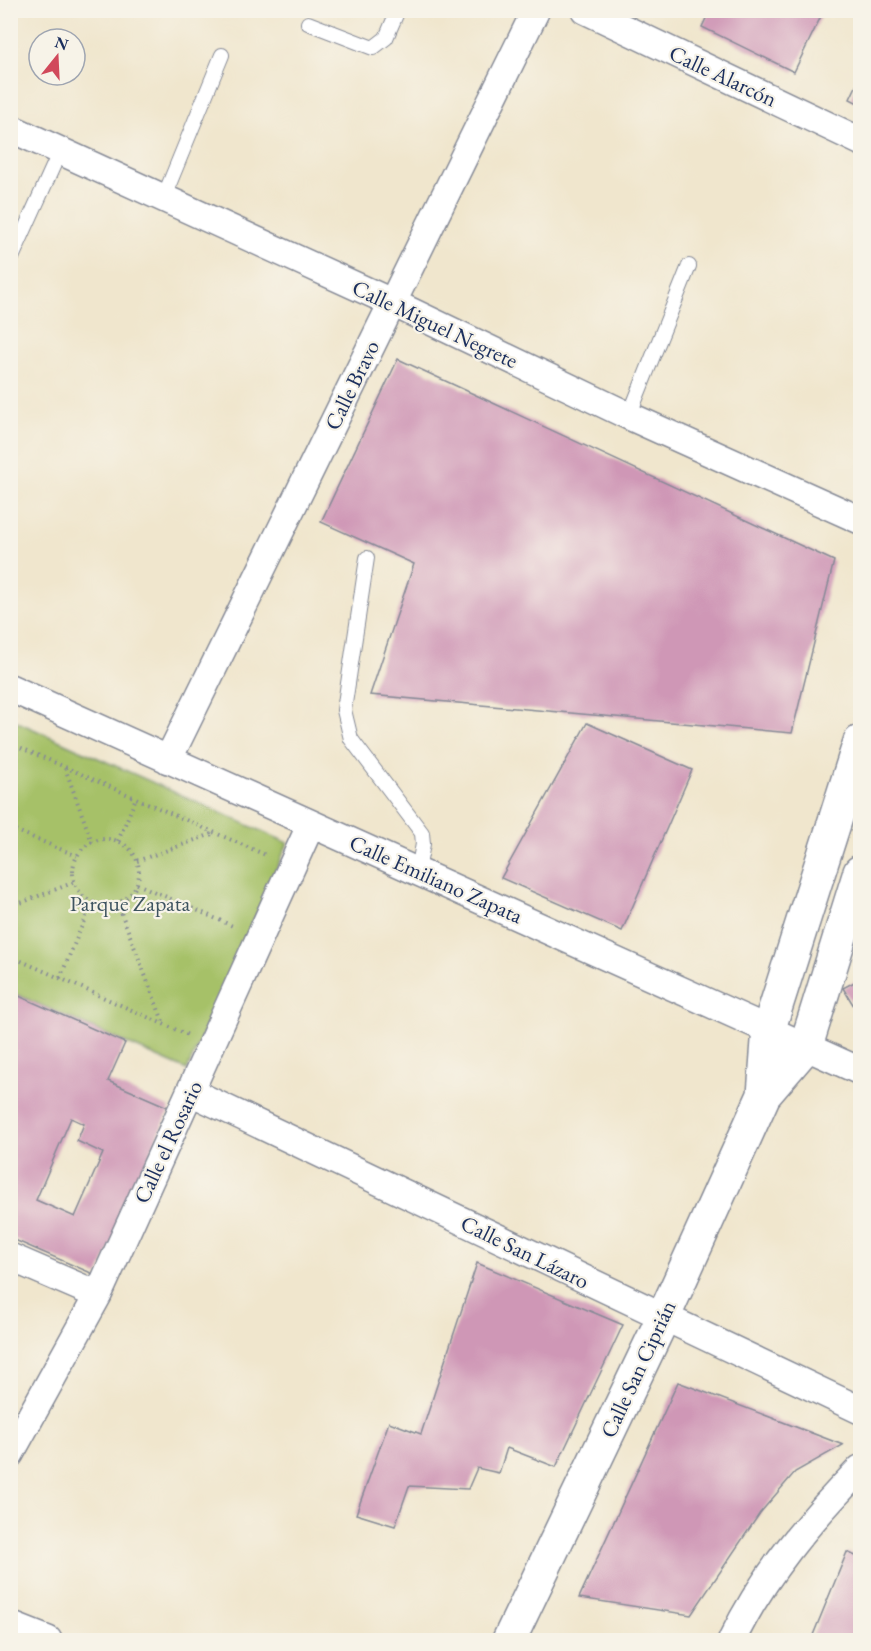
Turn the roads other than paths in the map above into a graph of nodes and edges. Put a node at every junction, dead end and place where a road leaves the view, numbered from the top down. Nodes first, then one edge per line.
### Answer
1 (398, 10) edge
2 (536, 10) edge
3 (585, 10) edge
4 (308, 23) dead end
5 (222, 55) dead end
6 (10, 128) edge
7 (861, 141) edge
8 (60, 151) junction
9 (164, 199) junction
10 (10, 262) edge
11 (689, 266) dead end
12 (393, 303) junction
13 (629, 416) junction
14 (861, 519) edge
15 (367, 558) dead end
16 (10, 688) edge
17 (861, 742) edge
18 (168, 760) junction
19 (311, 824) junction
20 (418, 870) junction
21 (858, 887) edge
22 (769, 1028) junction
23 (806, 1046) junction
24 (861, 1071) edge
25 (191, 1092) junction
26 (764, 1095) junction
27 (10, 1257) edge
28 (98, 1295) junction
29 (663, 1318) junction
30 (861, 1410) edge
31 (10, 1454) edge
32 (861, 1469) edge
33 (10, 1625) edge
34 (48, 1641) edge
35 (509, 1641) edge
36 (732, 1641) edge

1 - 4 lane
2 - 12 street, Calle Bravo
3 - 7 street, Calle Alarcón
5 - 9 lane
6 - 8 street, Calle Miguel Negrete
8 - 9 street, Calle Miguel Negrete
8 - 10 lane
9 - 12 street, Calle Miguel Negrete
11 - 13 lane
12 - 13 street, Calle Miguel Negrete
12 - 18 street, Calle Bravo
13 - 14 street, Calle Miguel Negrete
15 - 20 lane
16 - 18 street, Calle Emiliano Zapata
17 - 22 street, Calle San Ciprián
18 - 19 street, Calle Emiliano Zapata
19 - 20 street, Calle Emiliano Zapata
19 - 25 street, Calle el Rosario
20 - 22 street, Calle Emiliano Zapata
21 - 23 street
22 - 23 street, Calle Emiliano Zapata
22 - 26 street, Calle San Ciprián
23 - 24 street, Calle Emiliano Zapata
23 - 26 street, Calle San Ciprián
25 - 28 street, Calle el Rosario
25 - 29 street, Calle San Lázaro
26 - 29 street, Calle San Ciprián
27 - 28 street
28 - 31 street, Calle el Rosario
29 - 30 street, Calle San Lázaro
29 - 35 street, Calle San Ciprián
32 - 36 street
33 - 34 street

